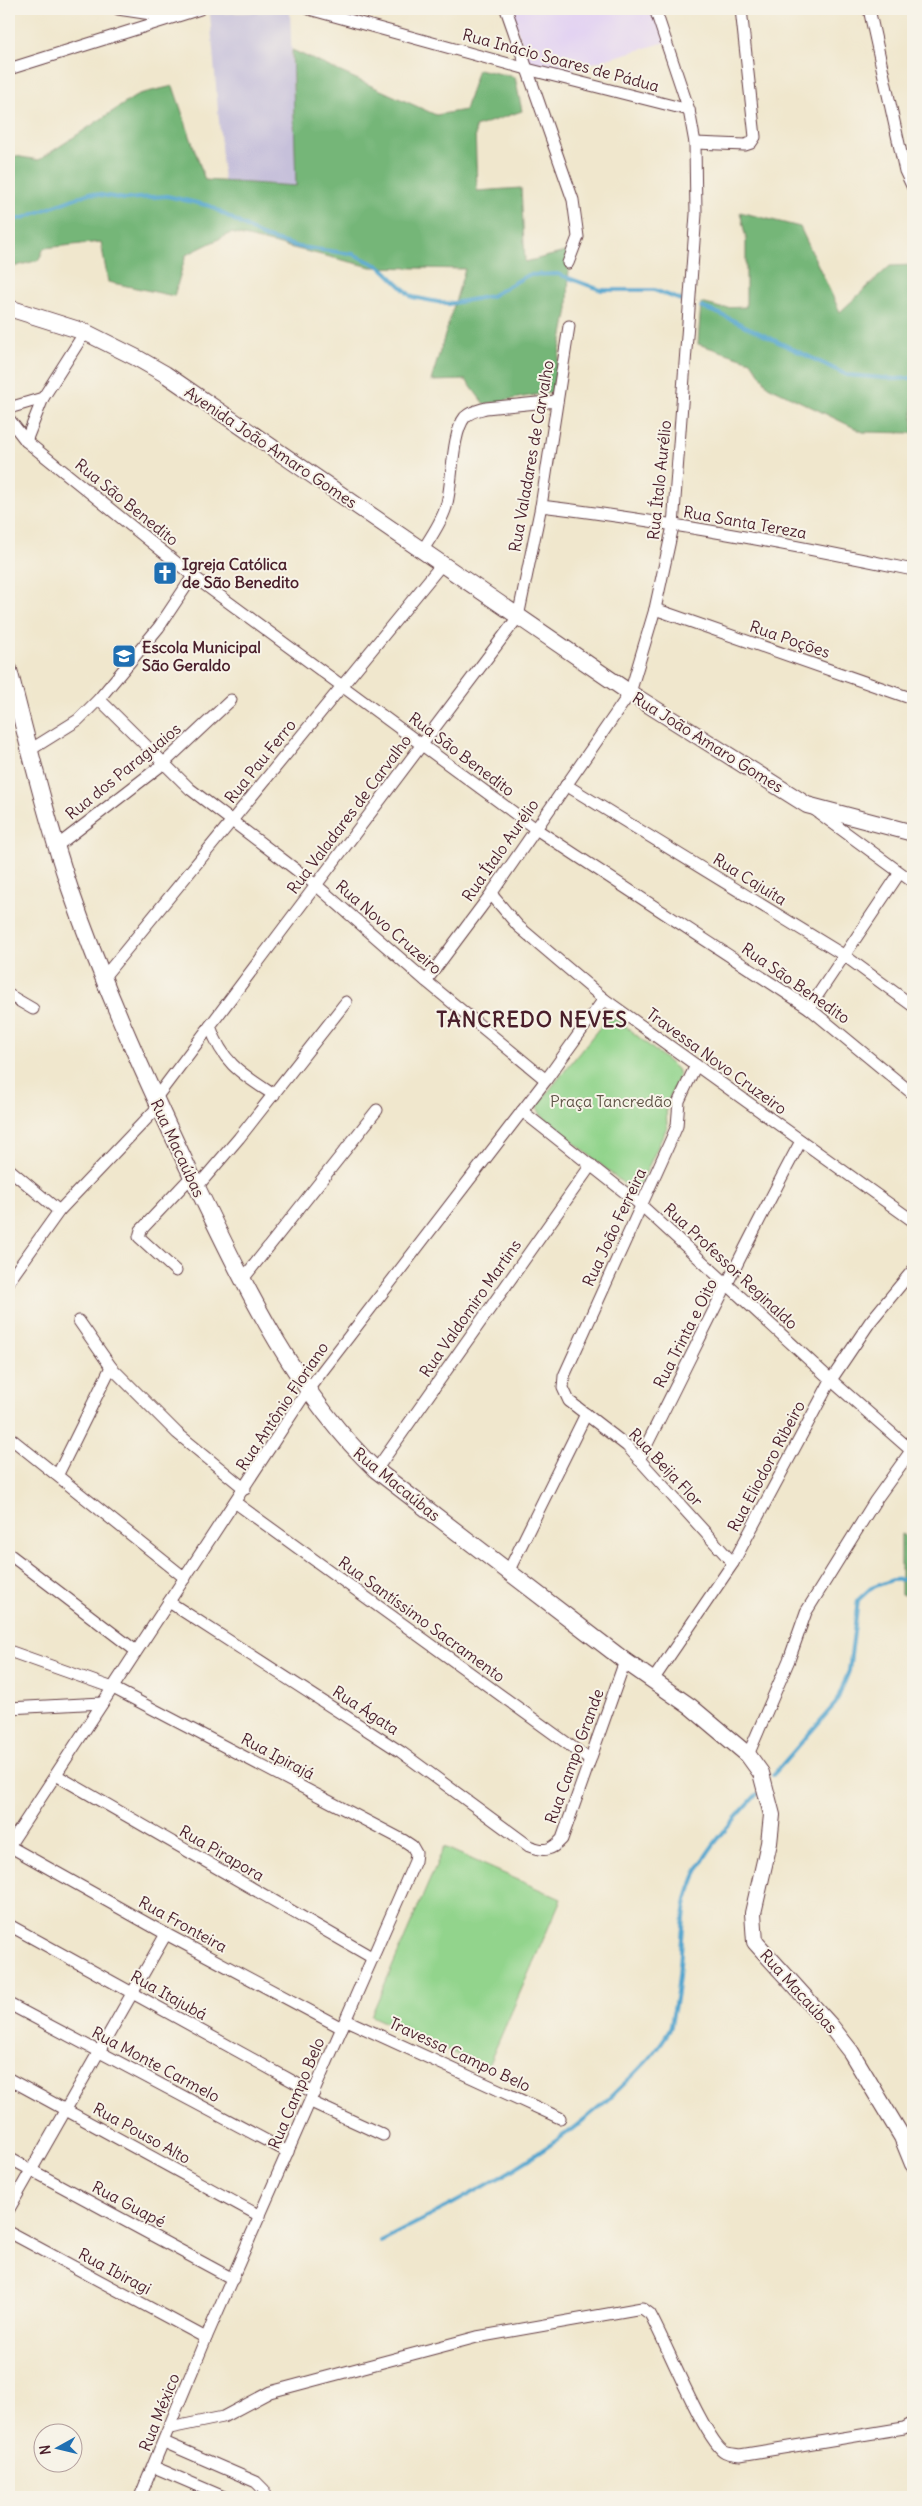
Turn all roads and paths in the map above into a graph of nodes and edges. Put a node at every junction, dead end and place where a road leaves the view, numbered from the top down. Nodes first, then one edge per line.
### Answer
1 (118, 9) edge
2 (200, 9) edge
3 (309, 9) edge
4 (506, 9) edge
5 (655, 9) edge
6 (741, 9) edge
7 (869, 9) edge
8 (173, 18) junction
9 (9, 69) edge
10 (527, 69) junction
11 (689, 110) junction
12 (695, 144) junction
13 (913, 188) edge
14 (568, 263) dead end
15 (9, 308) edge
16 (569, 326) dead end
17 (85, 332) junction
18 (43, 398) junction
19 (557, 400) junction
20 (9, 408) edge
21 (9, 419) edge
22 (26, 441) junction
23 (541, 506) junction
24 (673, 526) junction
25 (422, 551) junction
26 (442, 564) junction
27 (913, 570) edge
28 (193, 576) junction
29 (655, 609) junction
30 (518, 617) junction
31 (9, 670) edge
32 (342, 686) junction
33 (11, 689) edge
34 (630, 693) junction
35 (99, 699) junction
36 (231, 700) dead end
37 (913, 700) edge
38 (422, 744) junction
39 (30, 750) junction
40 (162, 764) junction
41 (566, 785) junction
42 (808, 805) junction
43 (231, 821) junction
44 (536, 829) junction
45 (913, 834) edge
46 (57, 846) junction
47 (899, 874) junction
48 (913, 882) edge
49 (316, 885) junction
50 (491, 894) junction
51 (845, 956) junction
52 (104, 978) junction
53 (426, 981) junction
54 (9, 995) edge
55 (604, 999) junction
56 (346, 1002) dead end
57 (913, 1006) edge
58 (810, 1008) junction
59 (33, 1009) dead end
60 (210, 1026) junction
61 (696, 1065) junction
62 (546, 1080) junction
63 (913, 1094) edge
64 (274, 1095) junction
65 (156, 1103) junction
66 (377, 1110) dead end
67 (522, 1111) junction
68 (801, 1142) junction
69 (590, 1165) junction
70 (9, 1169) edge
71 (194, 1181) junction
72 (642, 1206) junction
73 (59, 1211) junction
74 (913, 1222) edge
75 (913, 1270) edge
76 (176, 1271) dead end
77 (243, 1279) junction
78 (9, 1281) edge
79 (728, 1285) junction
80 (79, 1321) dead end
81 (111, 1368) junction
82 (830, 1380) junction
83 (308, 1391) junction
84 (569, 1401) joint
85 (586, 1414) junction
86 (9, 1437) edge
87 (913, 1450) edge
88 (639, 1460) junction
89 (376, 1470) junction
90 (58, 1474) junction
91 (244, 1489) junction
92 (236, 1503) junction
93 (9, 1554) edge
94 (733, 1563) junction
95 (508, 1572) junction
96 (185, 1578) junction
97 (169, 1602) junction
98 (9, 1651) edge
99 (136, 1651) junction
100 (625, 1661) junction
101 (653, 1680) junction
102 (113, 1688) junction
103 (102, 1703) junction
104 (9, 1708) edge
105 (748, 1754) junction
106 (590, 1760) junction
107 (56, 1775) junction
108 (14, 1830) edge
109 (9, 1846) edge
110 (541, 1851) joint
111 (415, 1861) joint
112 (9, 1925) edge
113 (166, 1934) junction
114 (373, 1958) junction
115 (132, 1993) junction
116 (9, 2004) edge
117 (344, 2024) junction
118 (97, 2052) junction
119 (9, 2079) edge
120 (313, 2097) junction
121 (67, 2110) junction
122 (560, 2118) dead end
123 (382, 2135) dead end
124 (288, 2152) junction
125 (9, 2158) edge
126 (913, 2164) edge
127 (32, 2170) junction
128 (9, 2209) edge
129 (260, 2216) junction
130 (9, 2232) edge
131 (233, 2279) junction
132 (206, 2338) junction
133 (913, 2423) edge
134 (170, 2428) junction
135 (164, 2442) junction
136 (154, 2466) junction
137 (140, 2497) edge
138 (223, 2497) edge
139 (264, 2497) edge

1 - 8 street
2 - 8 street
3 - 10 street, Rua Inácio Soares de Pádua
4 - 10 street
5 - 11 street, Rua Ítalo Aurélio
6 - 12 street
7 - 13 street
8 - 9 street
10 - 11 street, Rua Inácio Soares de Pádua
10 - 14 street
11 - 12 street, Rua Ítalo Aurélio
12 - 24 street, Rua Ítalo Aurélio
15 - 17 street, Avenida João Amaro Gomes
16 - 19 street, Rua Valadares de Carvalho
17 - 18 street
17 - 25 street, Avenida João Amaro Gomes
18 - 20 street
18 - 22 street
19 - 23 street, Rua Valadares de Carvalho
19 - 25 street
21 - 22 street, Rua São Benedito
22 - 28 street, Rua São Benedito
23 - 24 street, Rua Santa Tereza
23 - 30 street, Rua Valadares de Carvalho
24 - 27 street, Rua Santa Tereza
24 - 29 street, Rua Ítalo Aurélio
25 - 26 street, Avenida João Amaro Gomes
26 - 30 street, Avenida João Amaro Gomes
26 - 32 street, Rua Pau Ferro
28 - 32 street, Rua São Benedito
28 - 35 street
29 - 34 street, Rua Ítalo Aurélio
29 - 37 street, Rua Poções
30 - 34 street, Rua João Amaro Gomes
30 - 38 street, Rua Valadares de Carvalho
31 - 33 street, Rua Macaúbas
32 - 38 street, Rua São Benedito
32 - 43 street, Rua Pau Ferro
33 - 39 street, Rua Macaúbas
34 - 41 street, Rua Ítalo Aurélio
34 - 42 street, Rua João Amaro Gomes
35 - 39 street
35 - 40 street, Rua Novo Cruzeiro
36 - 40 street, Rua dos Paraguaios
38 - 44 street, Rua São Benedito
38 - 49 street, Rua Valadares de Carvalho
39 - 46 street, Rua Macaúbas
40 - 43 street, Rua Novo Cruzeiro
40 - 46 street, Rua dos Paraguaios
41 - 44 street, Rua Ítalo Aurélio
41 - 51 street, Rua Cajuíta
42 - 45 street, Rua João Amaro Gomes
42 - 47 street
43 - 49 street, Rua Novo Cruzeiro
43 - 52 street, Rua Pau Ferro
44 - 50 street, Rua Ítalo Aurélio
44 - 58 street, Rua São Benedito
46 - 52 street, Rua Macaúbas
47 - 48 street
47 - 51 street
49 - 53 street, Rua Novo Cruzeiro
49 - 60 street, Rua Valadares de Carvalho
50 - 53 street, Rua Ítalo Aurélio
50 - 55 street, Travessa Novo Cruzeiro
51 - 57 street, Rua Cajuíta
51 - 58 street
52 - 65 street, Rua Macaúbas
53 - 62 street, Rua Novo Cruzeiro
54 - 59 street
55 - 61 street, Travessa Novo Cruzeiro
55 - 62 street, Rua Antônio Floriano
56 - 64 street
58 - 63 street, Rua São Benedito
60 - 64 street
60 - 65 street, Rua Valadares de Carvalho
61 - 68 street, Travessa Novo Cruzeiro
61 - 72 street, Rua João Ferreira
62 - 67 street, Rua Antônio Floriano
64 - 71 street
65 - 71 street, Rua Macaúbas
65 - 73 street, Rua Valadares de Carvalho
66 - 77 street
67 - 69 street, Rua Professor Reginaldo
67 - 83 street, Rua Antônio Floriano
68 - 74 street, Travessa Novo Cruzeiro
68 - 79 street, Rua Trinta e Oito
69 - 72 street, Rua Professor Reginaldo
69 - 89 street, Rua Valdomiro Martins
70 - 73 street
71 - 76 street
71 - 77 street, Rua Macaúbas
72 - 79 street, Rua Professor Reginaldo
72 - 84 street, Rua João Ferreira
73 - 78 street, Rua Valadares de Carvalho
75 - 82 street, Rua Eliodoro Ribeiro
77 - 83 street, Rua Macaúbas
79 - 82 street, Rua Professor Reginaldo
79 - 88 street, Rua Trinta e Oito
80 - 81 street
81 - 90 street
81 - 91 street
82 - 87 street, Rua Professor Reginaldo
82 - 94 street, Rua Eliodoro Ribeiro
83 - 89 street, Rua Macaúbas
83 - 91 street, Rua Antônio Floriano
84 - 85 street, Rua Beija Flor
85 - 88 street, Rua Beija Flor
85 - 95 street
86 - 90 street
87 - 105 street
88 - 94 street, Rua Beija Flor
89 - 95 street, Rua Macaúbas
90 - 96 street
91 - 92 street, Rua Antônio Floriano
92 - 96 street, Rua Antônio Floriano
92 - 106 street, Rua Santíssimo Sacramento
93 - 99 street
94 - 101 street, Rua Eliodoro Ribeiro
95 - 100 street, Rua Macaúbas
96 - 97 street, Rua Antônio Floriano
97 - 99 street, Rua Antônio Floriano
97 - 110 street, Rua Ágata
98 - 102 street, Rua Ipirajá
99 - 102 street, Rua Antônio Floriano
100 - 101 street, Rua Macaúbas
100 - 106 street, Rua Campo Grande
101 - 105 street, Rua Macaúbas
102 - 103 street, Rua Antônio Floriano
102 - 111 street, Rua Ipirajá
103 - 104 street
103 - 107 street, Rua Antônio Floriano
105 - 126 street, Rua Macaúbas
106 - 110 street, Rua Campo Grande
107 - 108 street, Rua Antônio Floriano
107 - 114 street, Rua Pirapora
108 - 109 street, Rua Antônio Floriano
109 - 113 street, Rua Fronteira
111 - 114 street, Rua Campo Belo
112 - 115 street, Rua Itajubá
113 - 115 street
113 - 117 street, Rua Fronteira
114 - 117 street, Rua Campo Belo
115 - 118 street
115 - 120 street, Rua Itajubá
116 - 118 street, Rua Monte Carmelo
117 - 120 street, Rua Campo Belo
117 - 122 street, Travessa Campo Belo
118 - 121 street
118 - 124 street, Rua Monte Carmelo
119 - 121 street, Rua Pouso Alto
120 - 123 street, Rua Itajubá
120 - 124 street, Rua Campo Belo
121 - 127 street
121 - 129 street, Rua Pouso Alto
124 - 129 street, Rua Campo Belo
125 - 127 street, Rua Guapé
127 - 128 street
127 - 131 street, Rua Guapé
129 - 131 street, Rua Campo Belo
130 - 132 street, Rua Ibiragi
131 - 132 street, Rua Campo Belo
132 - 134 street, Rua México
133 - 134 street
134 - 135 street, Rua México
135 - 136 street, Rua México
135 - 139 street
136 - 137 street, Rua México
136 - 138 street

